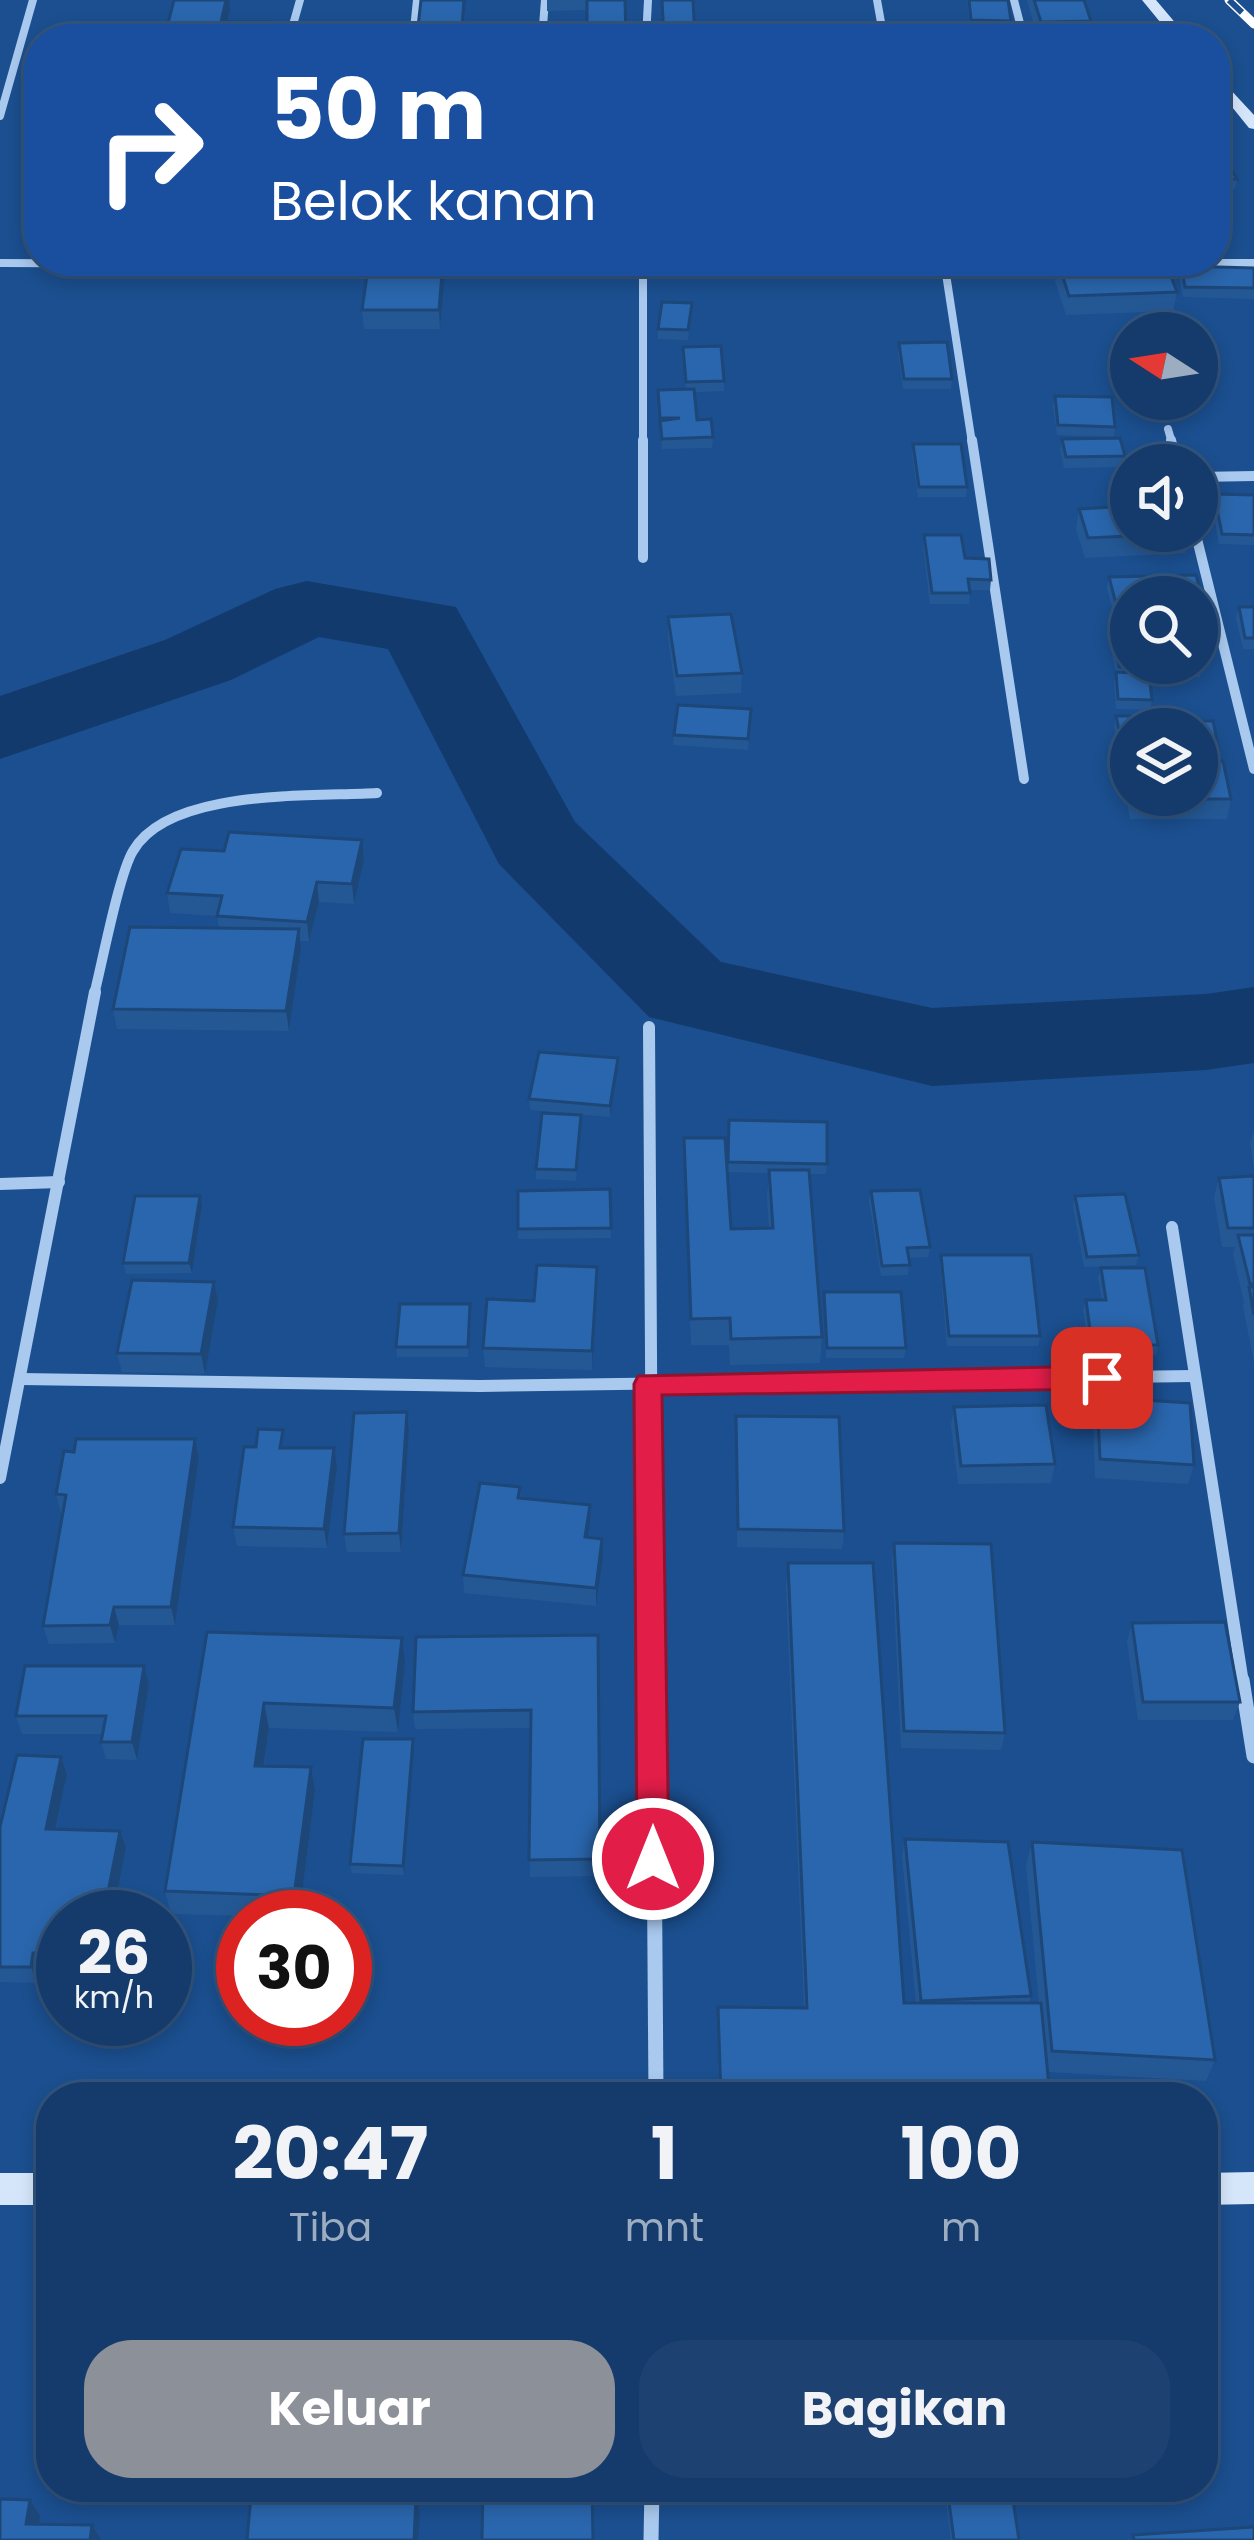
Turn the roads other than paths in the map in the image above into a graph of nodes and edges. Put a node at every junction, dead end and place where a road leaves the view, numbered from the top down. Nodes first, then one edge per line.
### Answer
1 (1149, 0) edge
2 (1169, 24) edge
3 (24, 32) edge
4 (1230, 95) edge
5 (0, 116) edge
6 (1254, 125) edge
7 (643, 276) edge
8 (944, 276) edge
9 (1168, 429) dead end
10 (1172, 444) edge
11 (1254, 476) edge
12 (1218, 477) edge
13 (1200, 552) edge
14 (643, 558) dead end
15 (1254, 769) edge
16 (1024, 778) dead end
17 (377, 793) dead end
18 (649, 1027) dead end
19 (59, 1182) junction
20 (0, 1184) edge
21 (1172, 1227) dead end
22 (1193, 1376) junction
23 (21, 1379) junction
24 (648, 1384) junction
25 (0, 1478) edge
26 (1254, 1756) edge
27 (656, 2082) edge
28 (1254, 2188) edge
29 (0, 2189) edge
30 (36, 2189) edge
31 (1218, 2189) edge
32 (652, 2502) edge
33 (651, 2540) edge

1 - 2 main road
3 - 5 street
4 - 6 main road
7 - 14 street
8 - 16 street
9 - 10 street
11 - 12 street
13 - 15 street
17 - 19 street
18 - 24 street
19 - 20 street
19 - 23 street
21 - 22 street
22 - 24 street
22 - 26 street
23 - 24 street
23 - 25 street
24 - 27 street
28 - 31 main road
29 - 30 main road
32 - 33 street

